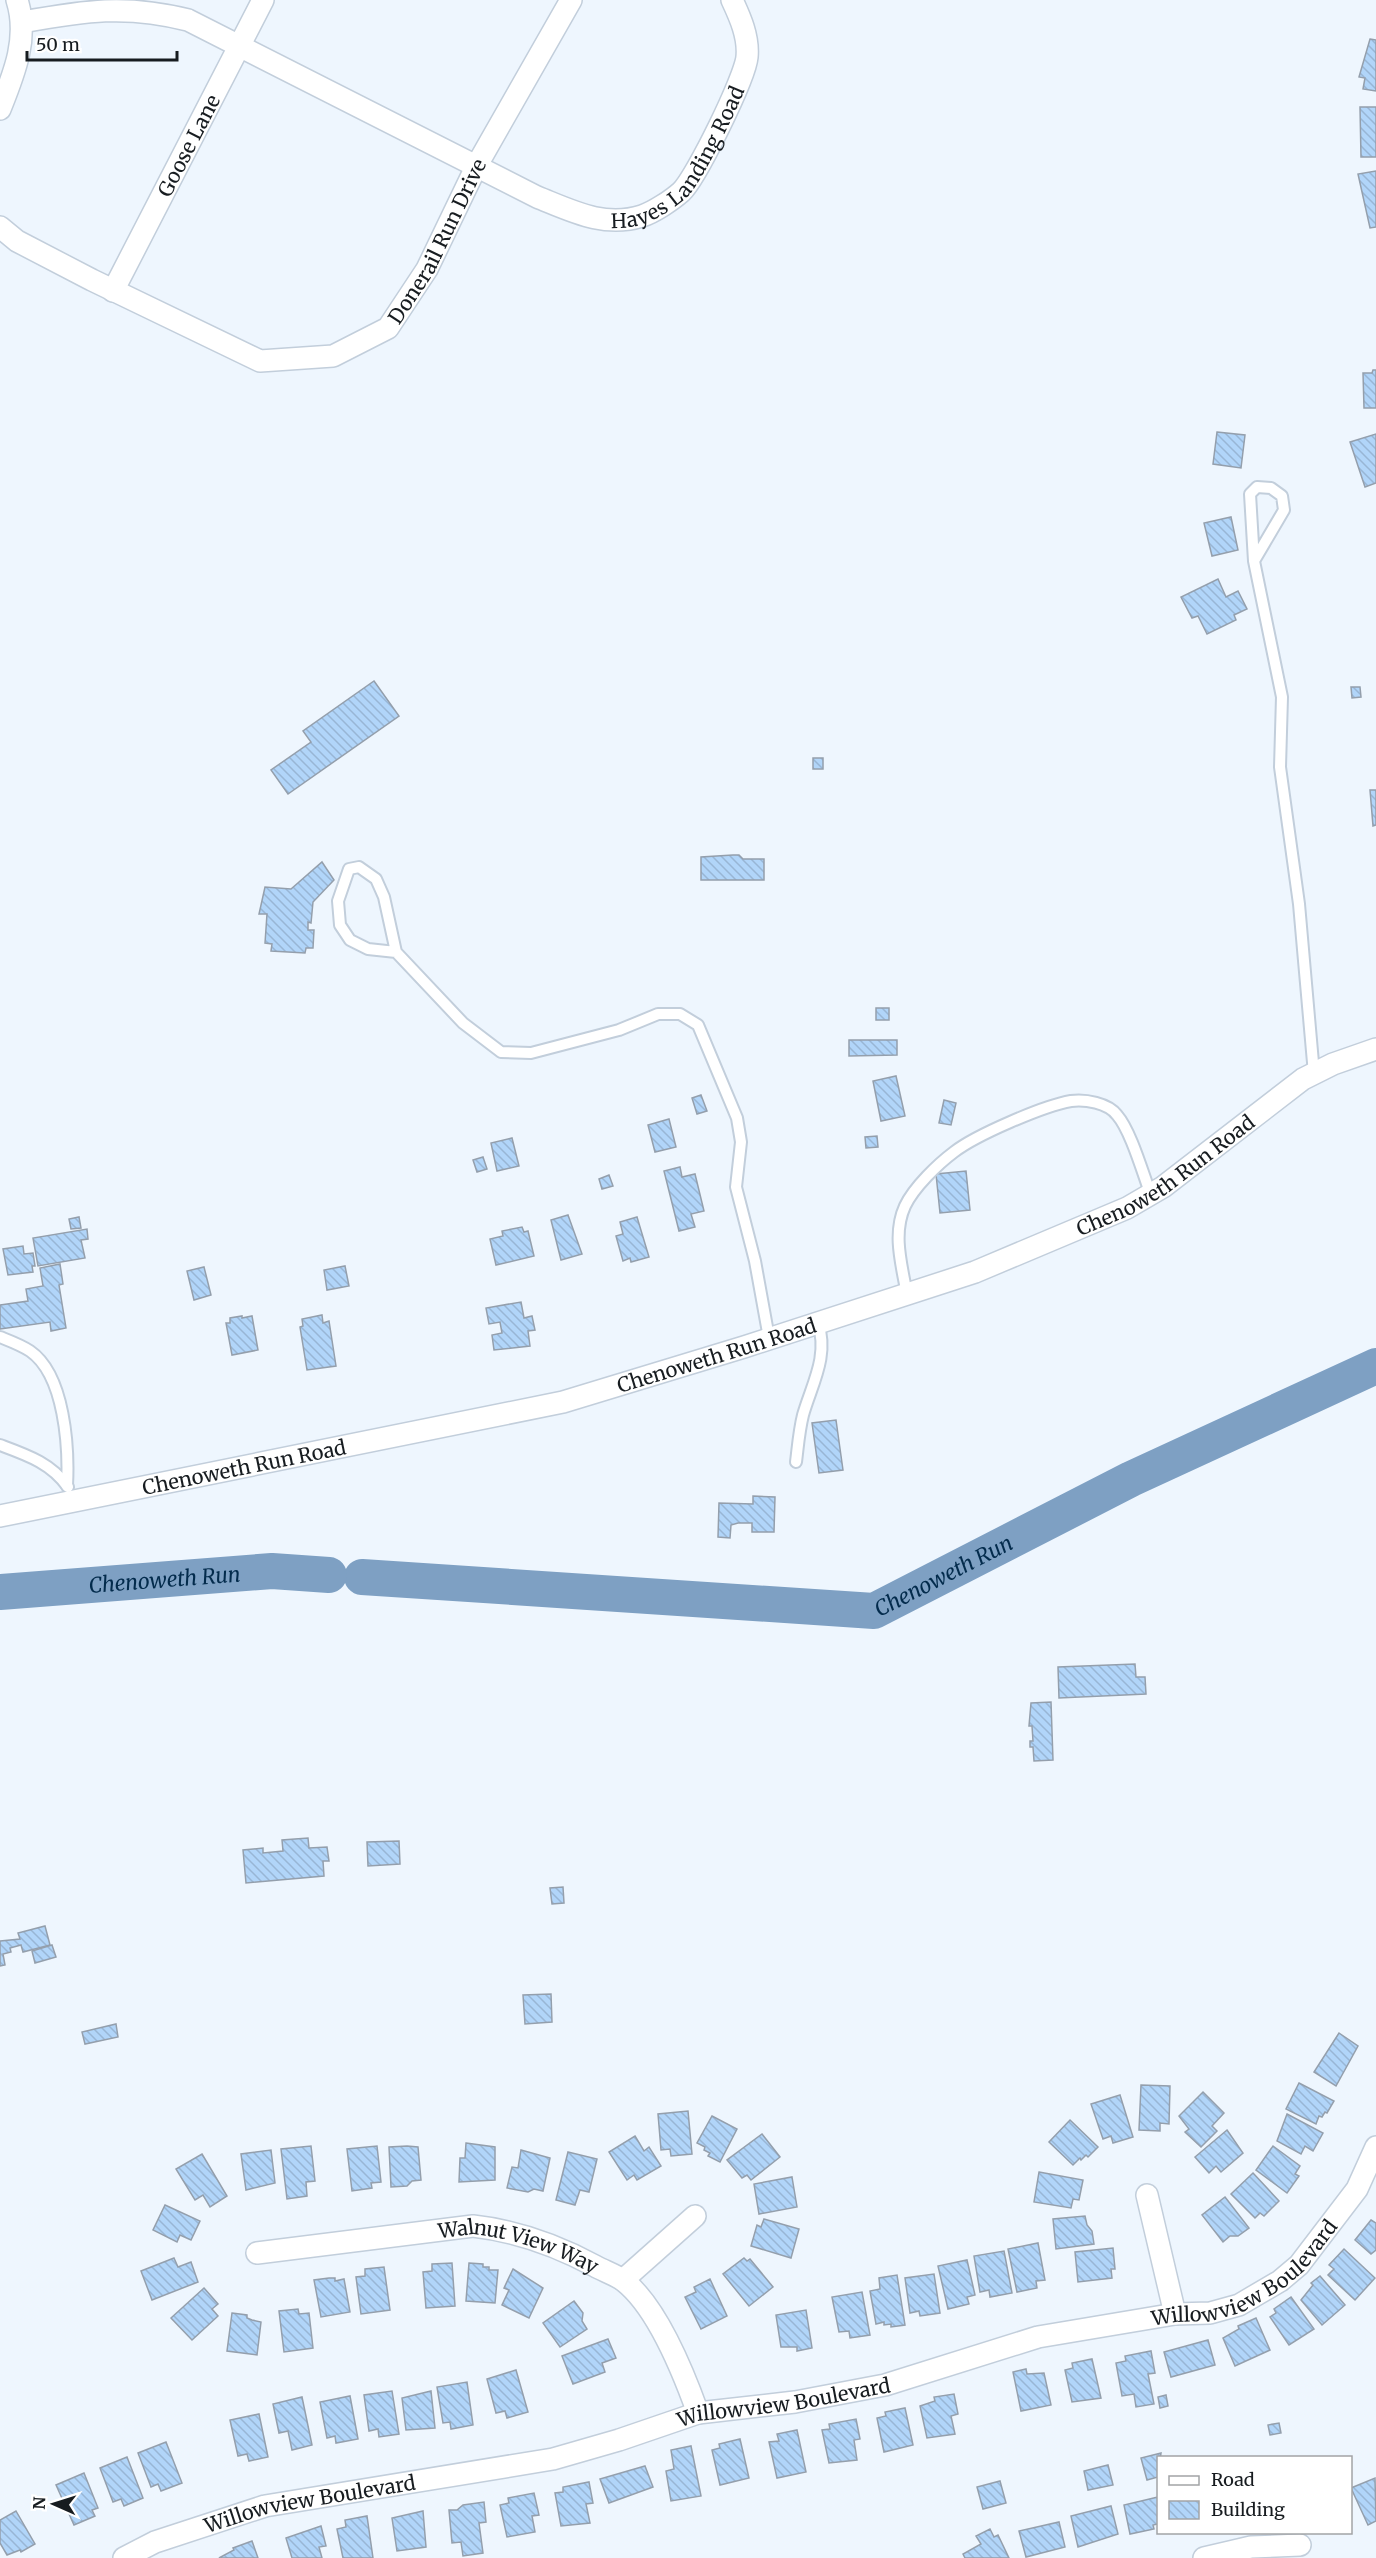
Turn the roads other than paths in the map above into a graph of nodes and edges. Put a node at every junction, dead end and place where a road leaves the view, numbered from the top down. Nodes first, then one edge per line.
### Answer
1 (17, 0) edge
2 (263, 0) edge
3 (571, 0) edge
4 (732, 0) edge
5 (22, 22) junction
6 (241, 44) junction
7 (0, 109) edge
8 (477, 165) junction
9 (0, 227) edge
10 (113, 291) junction
11 (1254, 561) junction
12 (396, 952) junction
13 (1376, 1049) edge
14 (1314, 1074) junction
15 (1150, 1195) junction
16 (907, 1295) junction
17 (818, 1323) junction
18 (0, 1337) edge
19 (769, 1338) junction
20 (0, 1445) edge
21 (796, 1462) dead end
22 (70, 1494) junction
23 (0, 1516) edge
24 (1376, 2147) edge
25 (1147, 2195) dead end
26 (695, 2216) dead end
27 (256, 2253) dead end
28 (623, 2280) junction
29 (1175, 2314) junction
30 (698, 2413) junction
31 (1300, 2546) dead end
32 (124, 2558) edge
33 (1204, 2558) edge

1 - 5 street
2 - 6 street, Goose Lane
3 - 8 street, Donerail Run Drive
4 - 8 street, Hayes Landing Road
5 - 6 street, Hayes Landing Road
5 - 7 street
6 - 8 street, Hayes Landing Road
6 - 10 street, Goose Lane
8 - 10 street, Donerail Run Drive
9 - 10 street, Donerail Run Drive
11 - 11 lane
11 - 14 lane
12 - 12 lane
12 - 19 lane
13 - 14 street, Chenoweth Run Road
14 - 15 street, Chenoweth Run Road
15 - 16 street, Chenoweth Run Road
15 - 16 lane
16 - 17 street, Chenoweth Run Road
17 - 19 street, Chenoweth Run Road
17 - 21 lane
18 - 22 lane
19 - 22 street, Chenoweth Run Road
20 - 22 lane
22 - 23 street, Chenoweth Run Road
24 - 29 street, Willowview Boulevard
25 - 29 street
26 - 28 street
27 - 28 street, Walnut View Way
28 - 30 street, Walnut View Way
29 - 30 street, Willowview Boulevard
30 - 32 street, Willowview Boulevard
31 - 33 street

